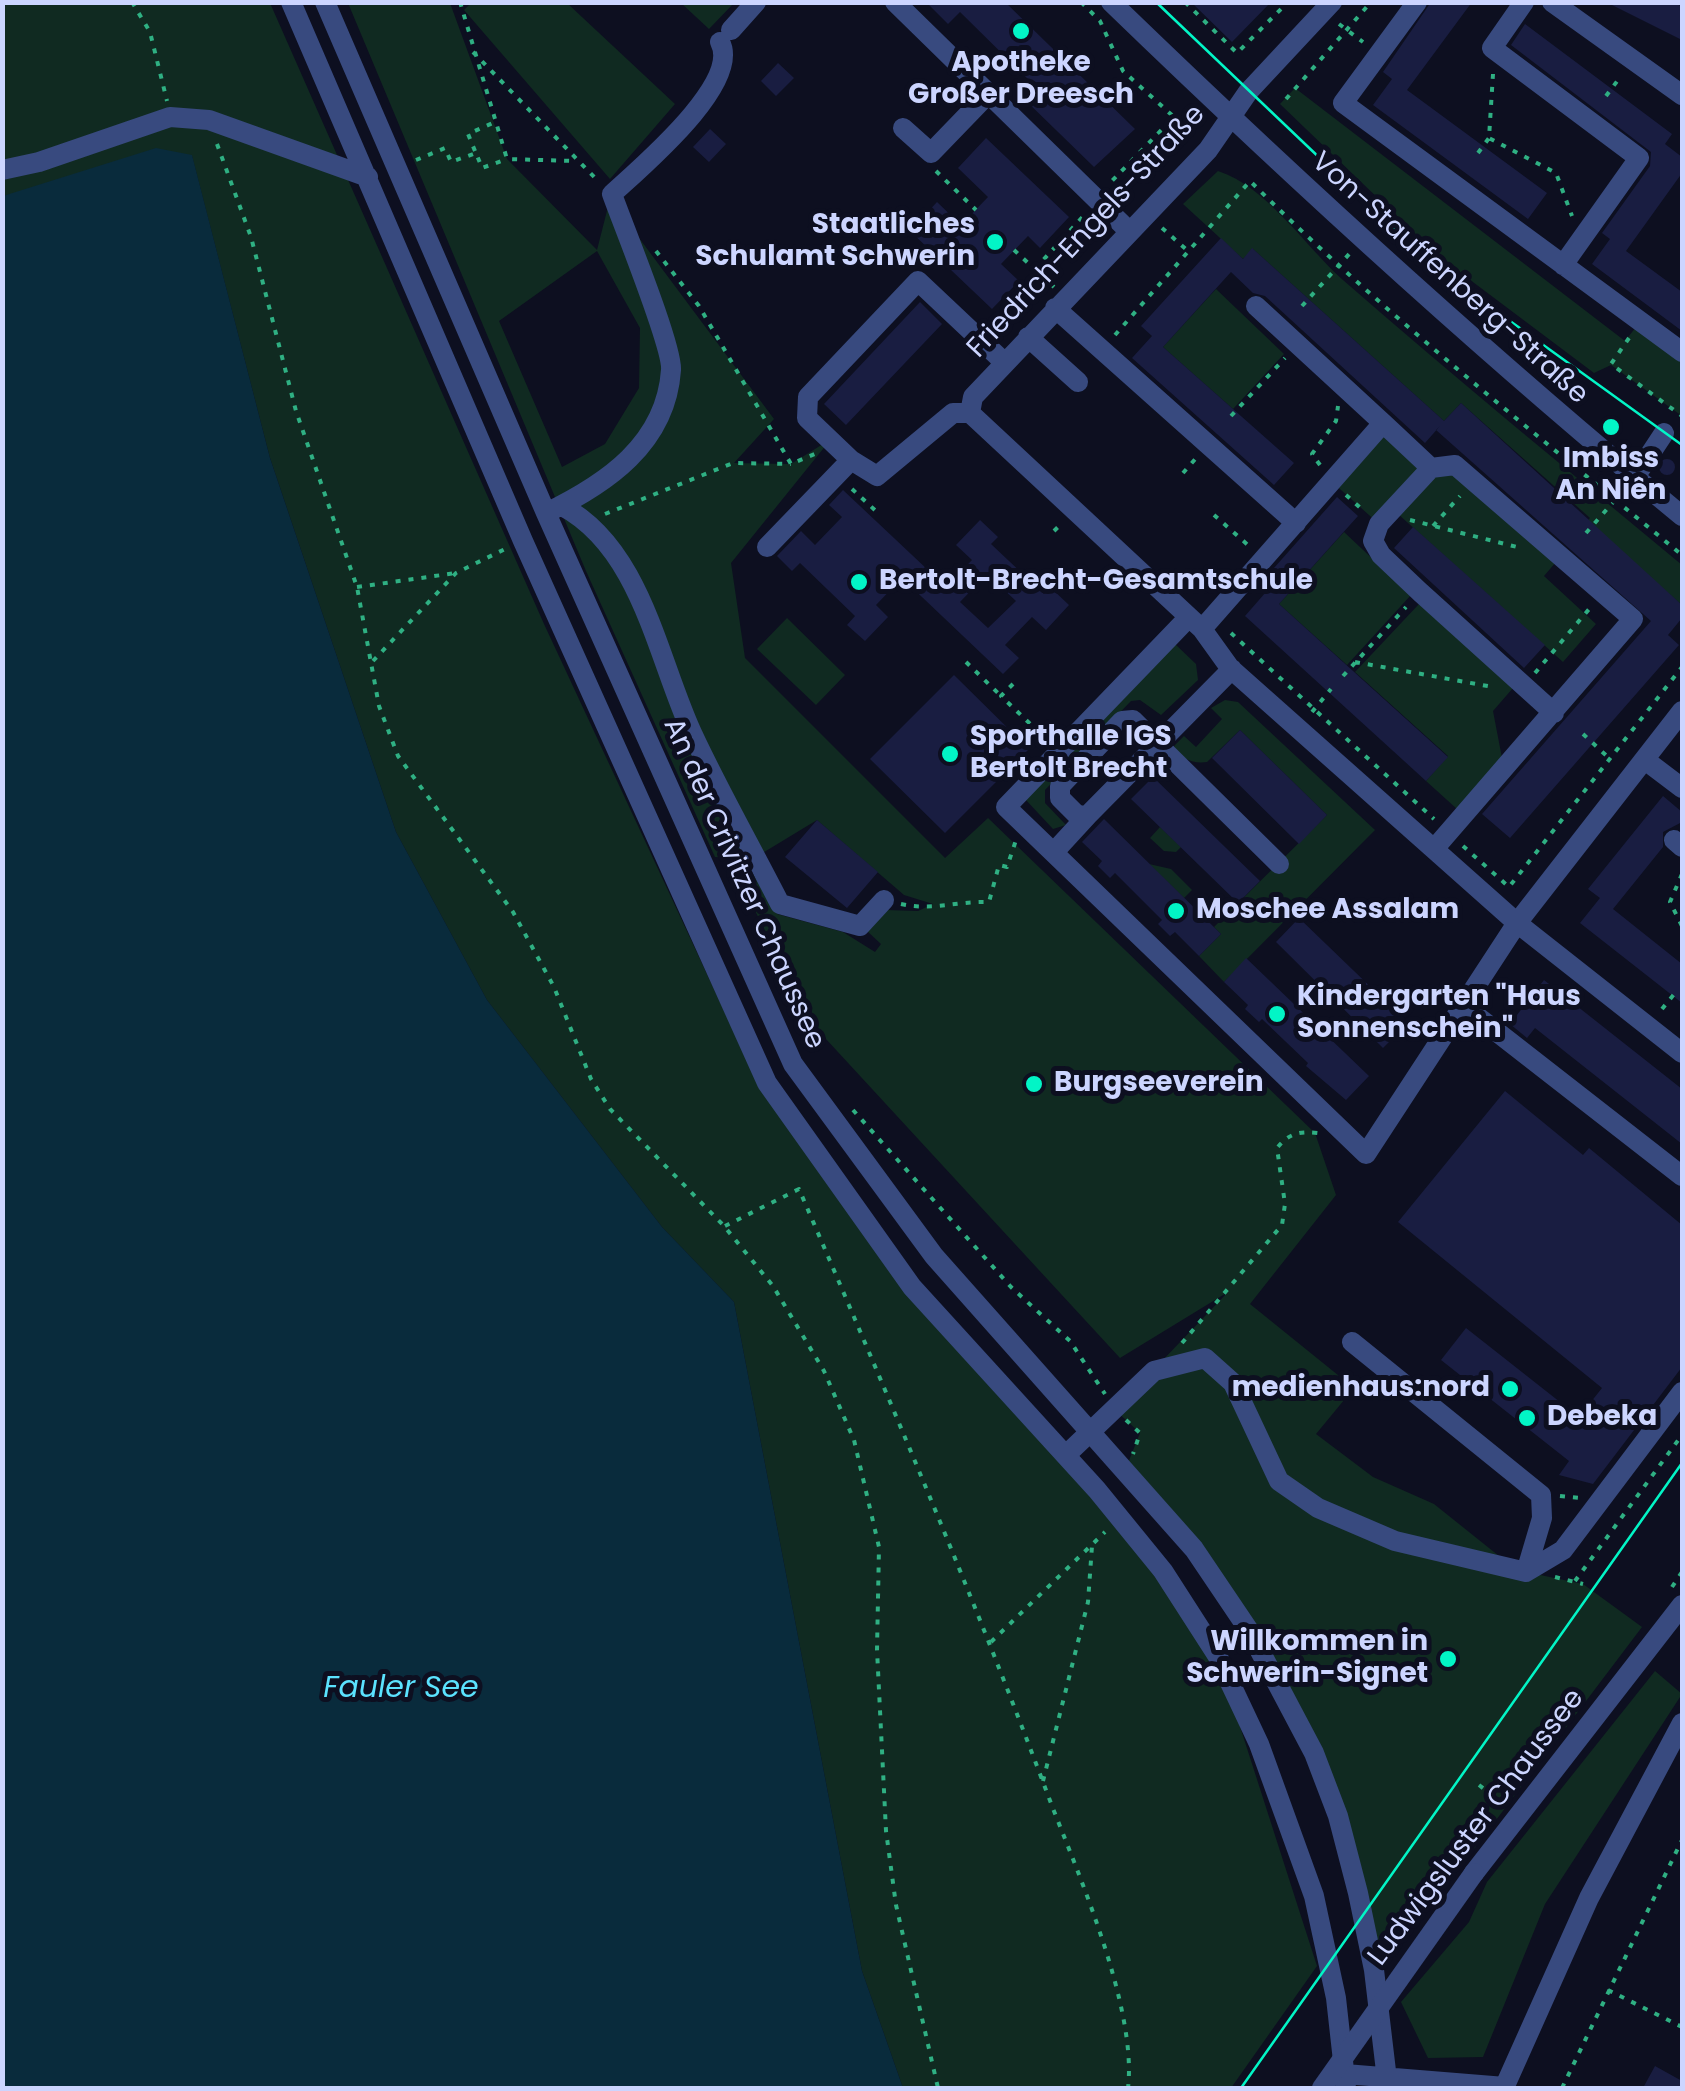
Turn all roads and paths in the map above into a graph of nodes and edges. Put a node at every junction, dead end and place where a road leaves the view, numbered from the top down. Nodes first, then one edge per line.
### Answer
1 (132, 2) edge
2 (291, 2) edge
3 (325, 2) edge
4 (460, 2) edge
5 (756, 2) edge
6 (895, 2) edge
7 (1080, 2) edge
8 (1111, 2) edge
9 (1185, 2) edge
10 (1288, 2) edge
11 (1371, 2) edge
12 (1417, 2) edge
13 (1524, 2) edge
14 (1552, 2) edge
15 (1327, 7) edge
16 (1348, 31) junction
17 (1492, 48) junction
18 (474, 52) junction
19 (1379, 54) junction
20 (1632, 60) junction
21 (988, 94) junction
22 (1682, 95) edge
23 (1606, 96) dead end
24 (1286, 98) dead end
25 (1230, 117) junction
26 (170, 118) junction
27 (209, 120) junction
28 (493, 123) junction
29 (903, 128) dead end
30 (1490, 138) junction
31 (476, 153) junction
32 (1478, 153) dead end
33 (507, 158) junction
34 (414, 160) dead end
35 (576, 161) junction
36 (933, 168) dead end
37 (2, 170) edge
38 (368, 177) junction
39 (612, 194) junction
40 (1096, 198) junction
41 (976, 210) dead end
42 (1146, 214) junction
43 (1129, 230) junction
44 (1581, 239) junction
45 (1361, 241) junction
46 (656, 250) dead end
47 (1014, 250) dead end
48 (1188, 252) junction
49 (1563, 265) junction
50 (1337, 268) junction
51 (1035, 270) junction
52 (1060, 303) junction
53 (1256, 306) dead end
54 (1302, 306) dead end
55 (1640, 322) junction
56 (1028, 337) junction
57 (1298, 344) junction
58 (1102, 350) junction
59 (1682, 352) edge
60 (1005, 363) junction
61 (1078, 382) dead end
62 (1340, 382) junction
63 (970, 413) junction
64 (1232, 416) dead end
65 (1682, 416) edge
66 (1384, 423) junction
67 (1664, 432) dead end
68 (831, 439) junction
69 (790, 464) junction
70 (844, 468) junction
71 (1431, 468) junction
72 (1635, 477) junction
73 (1331, 481) junction
74 (1474, 481) junction
75 (1680, 487) edge
76 (1662, 499) junction
77 (1616, 500) junction
78 (554, 509) junction
79 (877, 512) dead end
80 (1214, 515) dead end
81 (1682, 516) edge
82 (590, 521) junction
83 (1296, 522) junction
84 (1379, 524) junction
85 (1433, 526) junction
86 (1586, 533) dead end
87 (522, 540) junction
88 (767, 546) dead end
89 (1526, 550) dead end
90 (1682, 555) edge
91 (1264, 559) junction
92 (456, 573) junction
93 (357, 586) junction
94 (1420, 592) junction
95 (1602, 593) junction
96 (1201, 621) junction
97 (373, 661) junction
98 (966, 662) dead end
99 (1355, 662) junction
100 (1682, 667) edge
101 (1232, 670) junction
102 (1343, 676) dead end
103 (1014, 684) dead end
104 (1524, 686) junction
105 (1498, 687) dead end
106 (1332, 689) dead end
107 (1000, 696) junction
108 (1313, 710) junction
109 (1682, 712) edge
110 (1554, 713) junction
111 (1299, 728) junction
112 (1582, 734) dead end
113 (1158, 745) junction
114 (1060, 751) junction
115 (1610, 759) junction
116 (1645, 760) junction
117 (1682, 788) edge
118 (1088, 816) junction
119 (1448, 832) junction
120 (1015, 843) dead end
121 (1434, 849) junction
122 (1054, 852) junction
123 (1279, 864) dead end
124 (1682, 874) edge
125 (884, 900) joint
126 (1517, 923) junction
127 (1682, 926) edge
128 (1675, 993) dead end
129 (1662, 1009) dead end
130 (1474, 1014) dead end
131 (1682, 1053) edge
132 (851, 1108) dead end
133 (1326, 1135) dead end
134 (1682, 1176) edge
135 (724, 1226) junction
136 (1352, 1342) dead end
137 (1180, 1345) dead end
138 (1682, 1392) edge
139 (1115, 1410) junction
140 (1092, 1431) junction
141 (1682, 1436) edge
142 (1066, 1454) junction
143 (1541, 1495) junction
144 (1605, 1500) junction
145 (1105, 1532) dead end
146 (1092, 1546) junction
147 (1526, 1572) junction
148 (1574, 1581) dead end
149 (1678, 1618) edge
150 (991, 1642) junction
151 (1682, 1723) edge
152 (1043, 1781) junction
153 (1479, 1784) dead end
154 (1505, 1806) dead end
155 (1682, 1840) edge
156 (1608, 1990) junction
157 (1682, 2027) edge
158 (1345, 2082) edge
159 (1388, 2083) edge
160 (938, 2088) edge
161 (1128, 2088) edge
162 (1322, 2088) edge
163 (1505, 2088) edge
164 (1562, 2088) edge

1 - 26 path
2 - 38 street
3 - 78 street, An der Crivitzer Chaussee
4 - 18 path
5 - 39 street
6 - 21 street
7 - 40 path
8 - 25 street, Von-Stauffenberg-Straße
9 - 10 path
11 - 16 path
12 - 19 street
13 - 17 street
14 - 20 street
15 - 16 path
15 - 25 street, Friedrich-Engels-Straße
16 - 19 path
16 - 24 path
17 - 30 path
17 - 44 street
18 - 28 path
18 - 35 path
19 - 49 street
20 - 22 street
20 - 23 path
21 - 29 street
21 - 40 street
25 - 42 street, Friedrich-Engels-Straße
25 - 45 street, Von-Stauffenberg-Straße
26 - 27 street
26 - 37 street
27 - 38 street
27 - 93 path
28 - 31 path
28 - 33 path
30 - 32 path
30 - 44 path
31 - 33 path
31 - 34 path
33 - 35 path
35 - 39 path
36 - 41 path
38 - 87 street
39 - 78 street
40 - 43 street
40 - 51 path
42 - 43 street, Friedrich-Engels-Straße
42 - 48 path
43 - 52 street, Friedrich-Engels-Straße
44 - 49 street
45 - 50 path
45 - 72 street, Von-Stauffenberg-Straße
46 - 69 path
47 - 51 path
48 - 50 path
48 - 58 path
49 - 55 street
50 - 54 path
50 - 77 path
51 - 52 path
52 - 56 street, Friedrich-Engels-Straße
52 - 58 street
53 - 57 street
55 - 59 street
55 - 65 path
56 - 60 street, Friedrich-Engels-Straße
56 - 61 street
57 - 62 street
57 - 64 path
58 - 83 street
60 - 63 street, Friedrich-Engels-Straße
60 - 68 street
62 - 66 street
62 - 73 path
63 - 70 street
63 - 96 street
66 - 71 street
66 - 73 street
67 - 72 street
68 - 69 path
68 - 70 street
69 - 82 path
70 - 79 path
70 - 88 street
71 - 74 street
71 - 84 street
72 - 76 street, Von-Stauffenberg-Straße
72 - 77 path
73 - 83 street
73 - 84 path
74 - 85 path
74 - 95 street
75 - 76 street
76 - 81 street, Von-Stauffenberg-Straße
77 - 86 path
77 - 90 path
78 - 82 street
78 - 140 street, An der Crivitzer Chaussee
80 - 91 path
82 - 125 street
83 - 91 street
84 - 85 path
84 - 94 street
85 - 89 path
87 - 92 path
87 - 142 street
91 - 96 street
92 - 93 path
92 - 97 path
93 - 97 path
94 - 99 path
94 - 104 street
95 - 104 path
95 - 110 street
96 - 101 street
96 - 108 path
96 - 114 street
97 - 135 path
98 - 107 path
99 - 102 path
99 - 105 path
100 - 115 path
101 - 111 street
101 - 113 street
103 - 107 path
104 - 110 street
106 - 108 path
107 - 114 path
108 - 111 path
108 - 119 path
109 - 116 street
110 - 119 street
111 - 121 street
112 - 115 path
113 - 118 street
113 - 118 street
113 - 123 street
114 - 122 street
115 - 119 path
116 - 117 street
116 - 126 street
118 - 122 street
119 - 121 street
120 - 125 path
121 - 126 street
122 - 126 street
124 - 127 path
126 - 131 street
128 - 129 path
130 - 134 street
132 - 139 path
133 - 137 path
135 - 150 path
135 - 160 path
136 - 143 street
138 - 144 street
139 - 140 street
139 - 147 street
140 - 142 street
140 - 159 street, An der Crivitzer Chaussee
141 - 148 path
142 - 158 street
143 - 144 path
143 - 147 street
144 - 147 street
145 - 146 path
146 - 150 path
146 - 152 path
149 - 162 street, Ludwigsluster Chaussee, bridge
150 - 152 path
151 - 163 street
152 - 161 path
153 - 154 path
155 - 156 path
156 - 157 path
156 - 164 path
158 - 159 street
159 - 163 street

